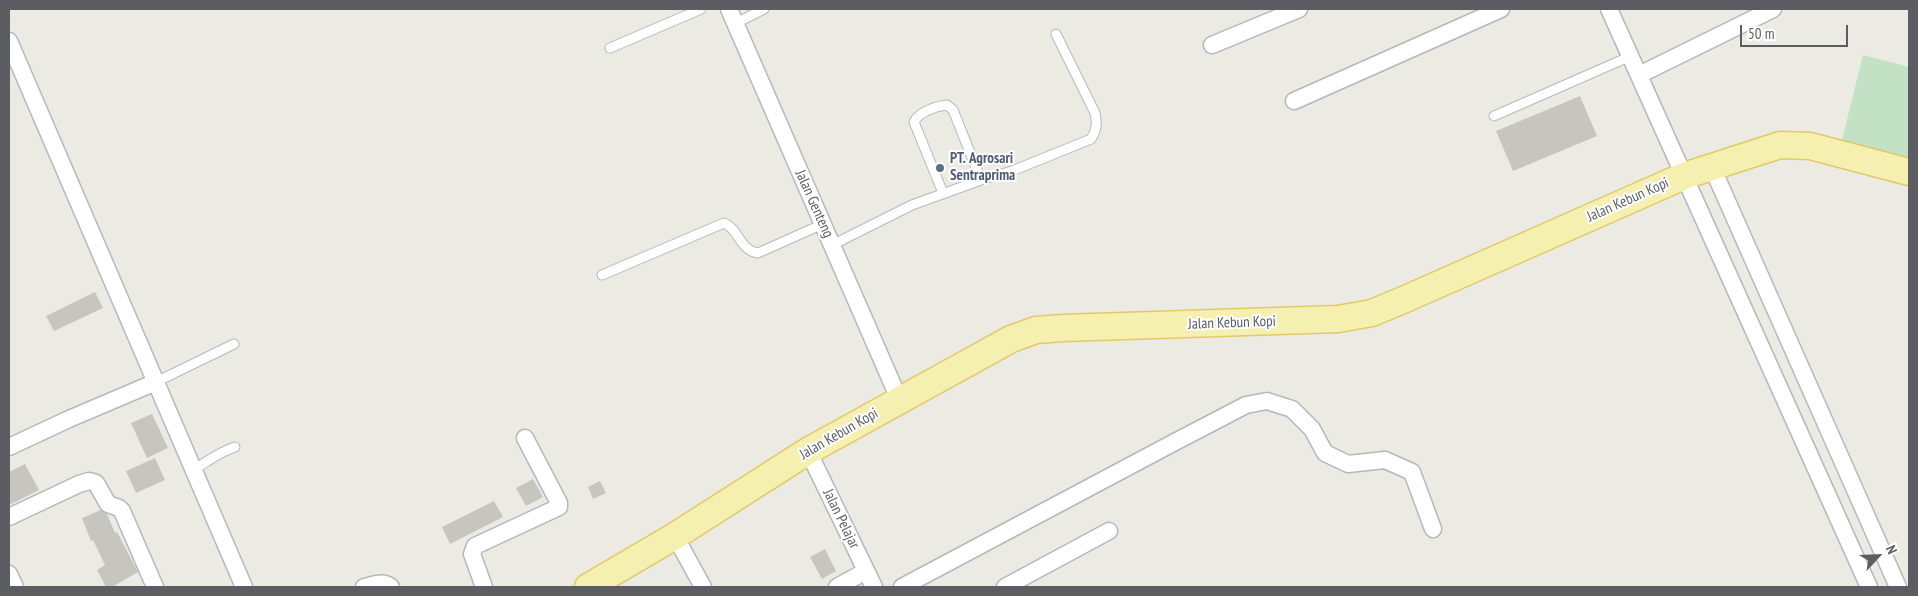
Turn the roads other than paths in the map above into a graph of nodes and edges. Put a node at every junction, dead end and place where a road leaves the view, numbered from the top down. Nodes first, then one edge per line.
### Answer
1 (701, 9) edge
2 (764, 9) edge
3 (1299, 9) edge
4 (1501, 9) edge
5 (1609, 9) edge
6 (1773, 9) edge
7 (732, 16) edge
8 (1056, 34) dead end
9 (9, 41) edge
10 (1212, 45) dead end
11 (610, 48) dead end
12 (1631, 56) junction
13 (1639, 75) junction
14 (1294, 101) dead end
15 (1494, 116) dead end
16 (1712, 167) junction
17 (1909, 172) edge
18 (1684, 176) junction
19 (980, 180) junction
20 (943, 193) junction
21 (823, 224) junction
22 (832, 245) junction
23 (602, 275) dead end
24 (234, 344) dead end
25 (156, 382) junction
26 (899, 399) junction
27 (525, 438) dead end
28 (9, 447) edge
29 (235, 447) dead end
30 (808, 450) junction
31 (192, 470) junction
32 (9, 517) edge
33 (1433, 529) dead end
34 (1109, 531) dead end
35 (675, 536) junction
36 (866, 571) junction
37 (9, 574) edge
38 (15, 587) edge
39 (155, 587) edge
40 (244, 587) edge
41 (364, 587) edge
42 (391, 587) edge
43 (484, 587) edge
44 (588, 587) edge
45 (702, 587) edge
46 (837, 587) edge
47 (874, 587) edge
48 (902, 587) edge
49 (1005, 587) edge
50 (1869, 587) edge
51 (1898, 587) edge

1 - 11 lane
2 - 7 lane
3 - 10 street
4 - 14 street
5 - 12 street
6 - 13 street
7 - 21 street, Jalan Genteng
8 - 19 lane
9 - 25 street
12 - 13 street
12 - 15 lane
13 - 18 street
16 - 17 main road, Jalan Kebun Kopi
16 - 18 main road, Jalan Kebun Kopi
16 - 51 street
18 - 26 main road, Jalan Kebun Kopi
18 - 50 street
19 - 20 lane
19 - 20 lane
20 - 22 lane
21 - 22 street, Jalan Genteng
21 - 23 lane
22 - 26 street, Jalan Genteng
24 - 25 lane
25 - 28 street
25 - 31 street
26 - 30 main road, Jalan Kebun Kopi
27 - 43 street
29 - 31 lane
30 - 35 main road, Jalan Kebun Kopi
30 - 36 street, Jalan Pelajar
31 - 40 street
32 - 39 street
33 - 48 street
34 - 49 street
35 - 44 main road, Jalan Kebun Kopi
35 - 45 street
36 - 46 street
36 - 47 street, Jalan Pelajar
37 - 38 street
41 - 42 street

